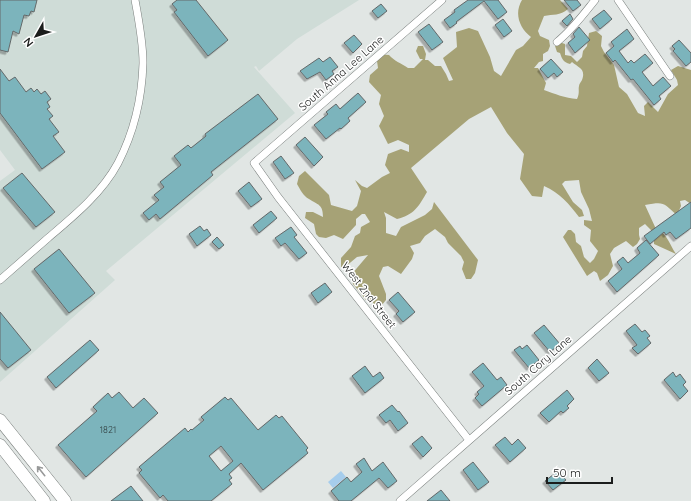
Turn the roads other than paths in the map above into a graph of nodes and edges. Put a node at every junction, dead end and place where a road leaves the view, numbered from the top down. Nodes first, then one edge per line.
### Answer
1 (136, 0) edge
2 (442, 0) edge
3 (595, 0) edge
4 (618, 0) edge
5 (557, 42) dead end
6 (670, 76) dead end
7 (254, 163) joint
8 (691, 246) edge
9 (0, 280) edge
10 (0, 420) edge
11 (469, 440) junction
12 (0, 445) edge
13 (44, 501) edge
14 (65, 501) edge
15 (400, 501) edge

1 - 9 street
2 - 7 street, South Anna Lee Lane
3 - 5 street
4 - 6 street
7 - 11 street, West 2nd Street
8 - 11 street, South Cory Lane
14 -> 10 main road
11 - 15 street, South Cory Lane
12 - 13 main road

